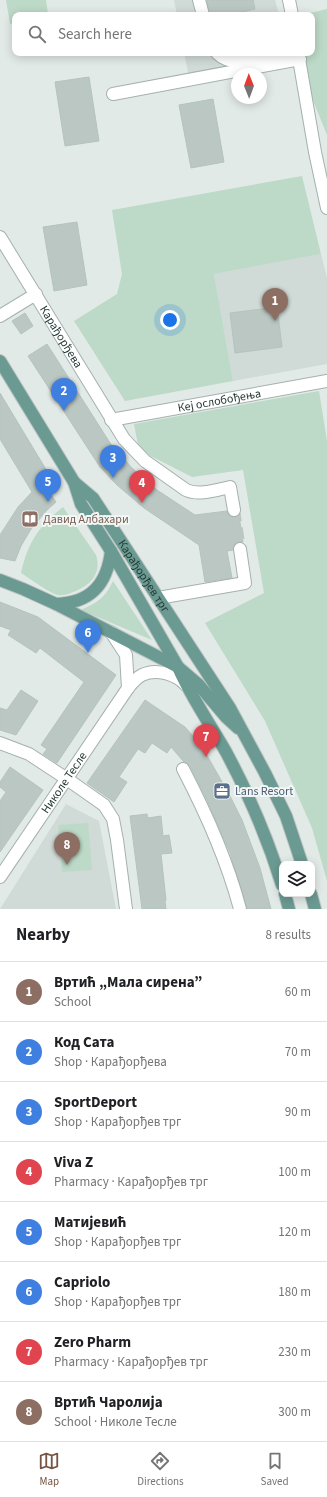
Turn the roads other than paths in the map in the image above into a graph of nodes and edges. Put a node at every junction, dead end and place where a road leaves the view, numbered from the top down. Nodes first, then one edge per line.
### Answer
1 (199, 0) edge
2 (289, 0) edge
3 (202, 12) edge
4 (291, 12) edge
5 (221, 56) edge
6 (269, 56) edge
7 (299, 56) edge
8 (113, 94) dead end
9 (327, 208) edge
10 (0, 237) edge
11 (36, 294) junction
12 (0, 316) edge
13 (0, 361) edge
14 (327, 381) edge
15 (111, 420) junction
16 (74, 482) junction
17 (234, 510) tunnel mouth
18 (240, 549) tunnel mouth
19 (112, 551) junction
20 (4, 582) edge
21 (158, 598) junction
22 (56, 604) junction
23 (111, 632) junction
24 (178, 667) junction
25 (186, 685) junction
26 (128, 688) junction
27 (244, 733) junction
28 (0, 743) edge
29 (183, 769) dead end
30 (67, 779) junction
31 (301, 861) edge
32 (279, 876) edge
33 (0, 877) edge
34 (286, 897) edge
35 (312, 897) edge
36 (126, 909) edge
37 (240, 909) edge
38 (289, 909) edge
39 (315, 909) edge

1 - 3 street
2 - 4 street
5 - 6 street
7 - 8 street
7 - 9 street
10 - 11 street, Карађорђева
11 - 12 street, Карађорђева
11 - 15 street, Карађорђева
13 - 16 main road
14 - 15 street, Кеј ослобођења
15 - 17 street
16 - 19 main road, Карађорђев трг
16 - 21 main road, Карађорђев трг
18 - 21 street
19 - 22 main road
19 - 24 main road, Карађорђев трг
20 - 22 main road
21 - 27 main road, Карађорђев трг
22 - 23 main road
23 - 24 main road
23 - 26 street
24 - 25 main road, Карађорђев трг
24 - 27 main road
25 - 26 street, Николе Тесле
25 - 32 main road, Карађорђев трг
26 - 30 street, Николе Тесле
27 - 31 main road, Карађорђев трг
28 - 30 street
29 - 37 street
30 - 33 street, Николе Тесле
30 - 36 street
34 - 38 main road
35 - 39 main road

